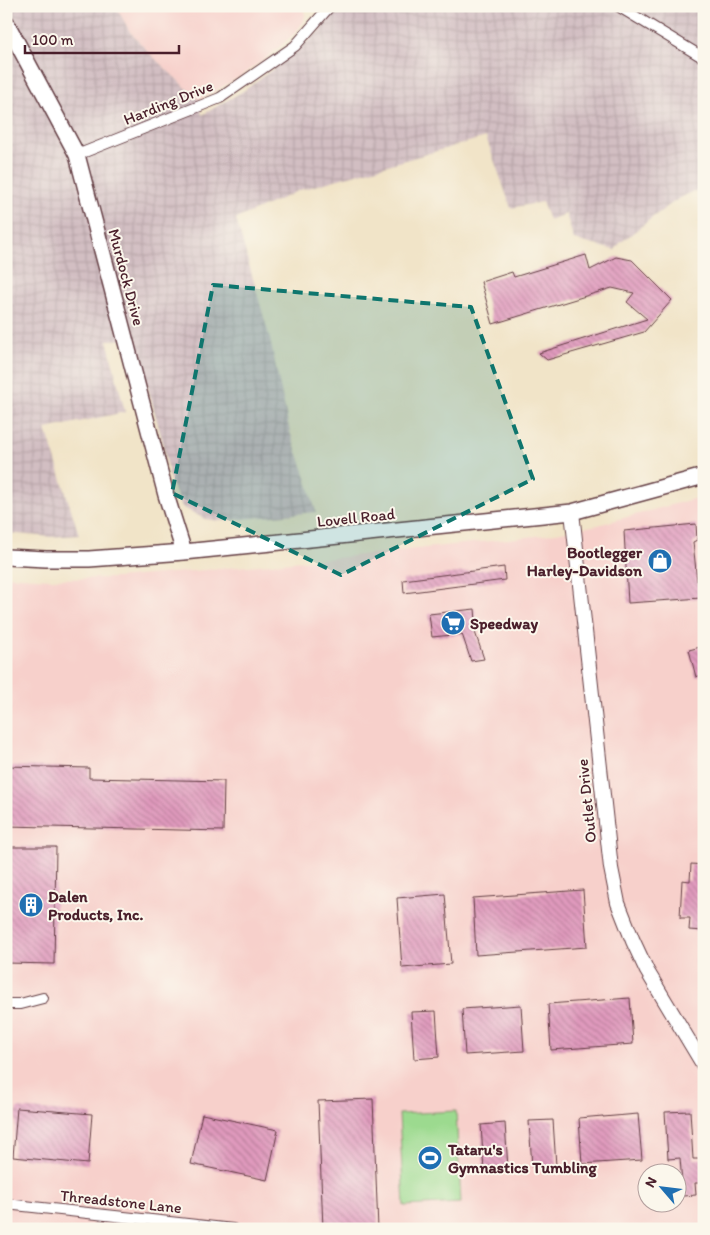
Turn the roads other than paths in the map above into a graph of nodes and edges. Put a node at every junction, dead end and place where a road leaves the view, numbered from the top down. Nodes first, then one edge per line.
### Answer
1 (330, 6) edge
2 (618, 6) edge
3 (6, 22) edge
4 (704, 58) edge
5 (76, 155) junction
6 (704, 476) edge
7 (572, 512) junction
8 (184, 552) junction
9 (6, 557) edge
10 (44, 998) dead end
11 (6, 1004) edge
12 (704, 1066) edge
13 (6, 1204) edge
14 (233, 1229) edge

1 - 5 street, Harding Drive
2 - 4 street
3 - 5 main road, Murdock Drive
5 - 8 main road, Murdock Drive
6 - 7 main road, Lovell Road
7 - 8 main road, Lovell Road
7 - 12 street, Outlet Drive
8 - 9 main road, Lovell Road
10 - 11 street
13 - 14 street, Threadstone Lane

